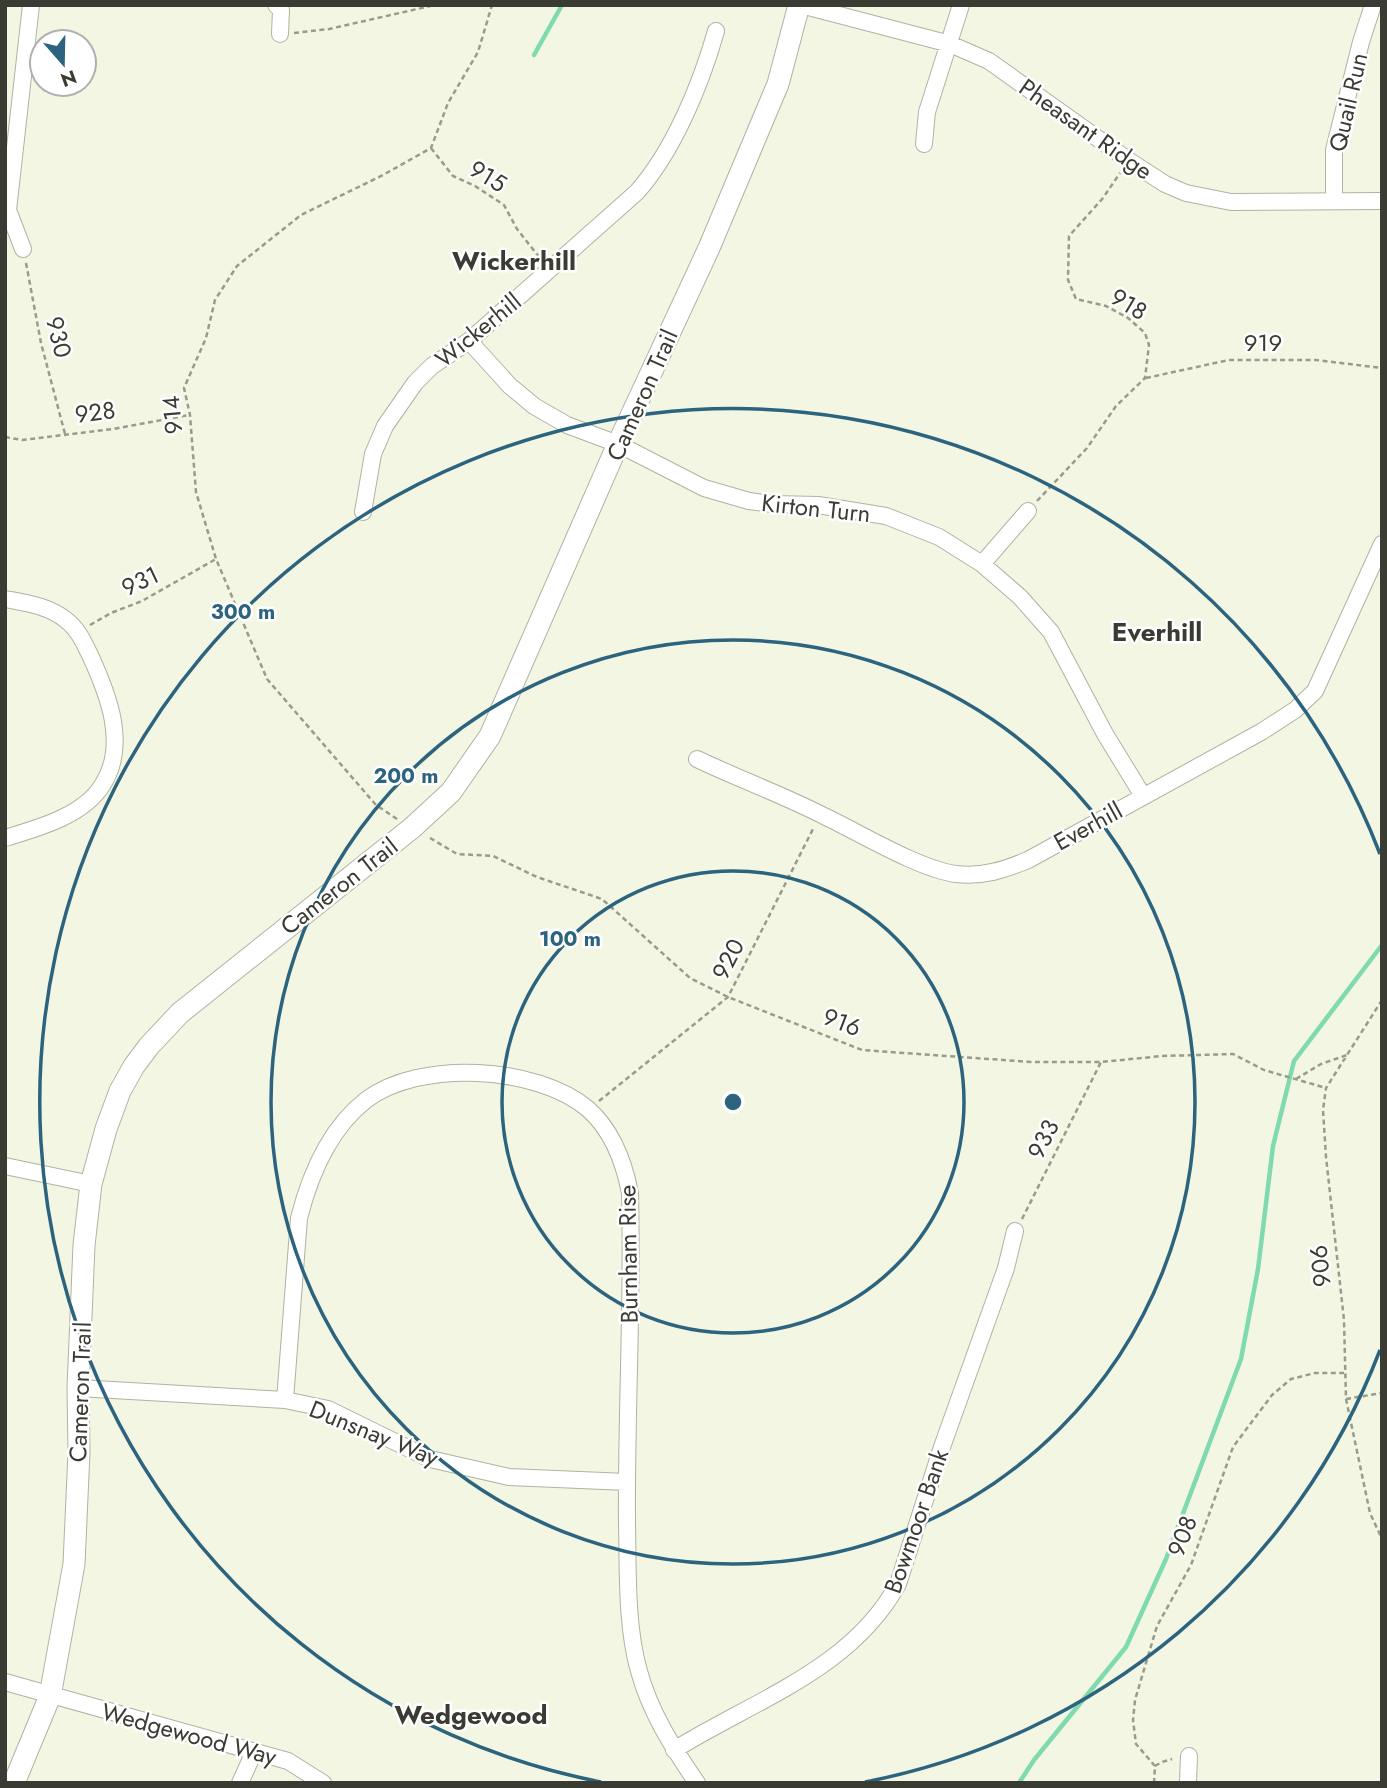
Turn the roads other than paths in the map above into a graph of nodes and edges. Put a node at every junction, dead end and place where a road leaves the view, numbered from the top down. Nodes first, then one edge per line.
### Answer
1 (31, 5) edge
2 (276, 5) edge
3 (800, 5) edge
4 (961, 5) edge
5 (1373, 5) edge
6 (716, 30) dead end
7 (280, 34) road end
8 (950, 44) junction
9 (924, 144) dead end
10 (1334, 200) junction
11 (1382, 201) edge
12 (23, 249) road end
13 (469, 341) junction
14 (618, 444) junction
15 (1028, 511) road end
16 (363, 512) dead end
17 (1382, 544) edge
18 (982, 564) junction
19 (5, 599) edge
20 (698, 759) dead end
21 (1143, 796) junction
22 (5, 838) edge
23 (5, 1166) edge
24 (91, 1184) junction
25 (1016, 1231) road end
26 (78, 1388) junction
27 (285, 1400) junction
28 (627, 1482) junction
29 (5, 1682) edge
30 (50, 1696) junction
31 (674, 1750) junction
32 (254, 1752) junction
33 (1189, 1756) road end
34 (14, 1783) edge
35 (240, 1783) edge
36 (323, 1783) edge
37 (697, 1783) edge
38 (1188, 1783) edge

1 - 12 street
2 - 7 street
3 - 8 street, Pheasant Ridge
3 - 14 street, Cameron Trail
4 - 8 street
5 - 10 street, Quail Run
6 - 13 street, Wickerhill
8 - 9 street
8 - 10 street, Pheasant Ridge
10 - 11 street, Pheasant Ridge
13 - 14 street, Kirton Turn
13 - 16 street, Wickerhill
14 - 18 street, Kirton Turn
14 - 24 street, Cameron Trail
15 - 18 street
17 - 21 street, Everhill
18 - 21 street, Kirton Turn
19 - 22 street
20 - 21 street, Everhill
23 - 24 street
24 - 26 street, Cameron Trail
25 - 31 street, Bowmoor Bank
26 - 27 street, Dunsnay Way
26 - 30 street, Cameron Trail
27 - 28 street, Dunsnay Way
27 - 28 street, Burnham Rise
28 - 31 street, Burnham Rise
29 - 30 street, Wedgewood Way
30 - 32 street, Wedgewood Way
30 - 34 street, Cameron Trail
31 - 37 street, Burnham Rise
32 - 35 street
32 - 36 street, Wedgewood Way
33 - 38 street

